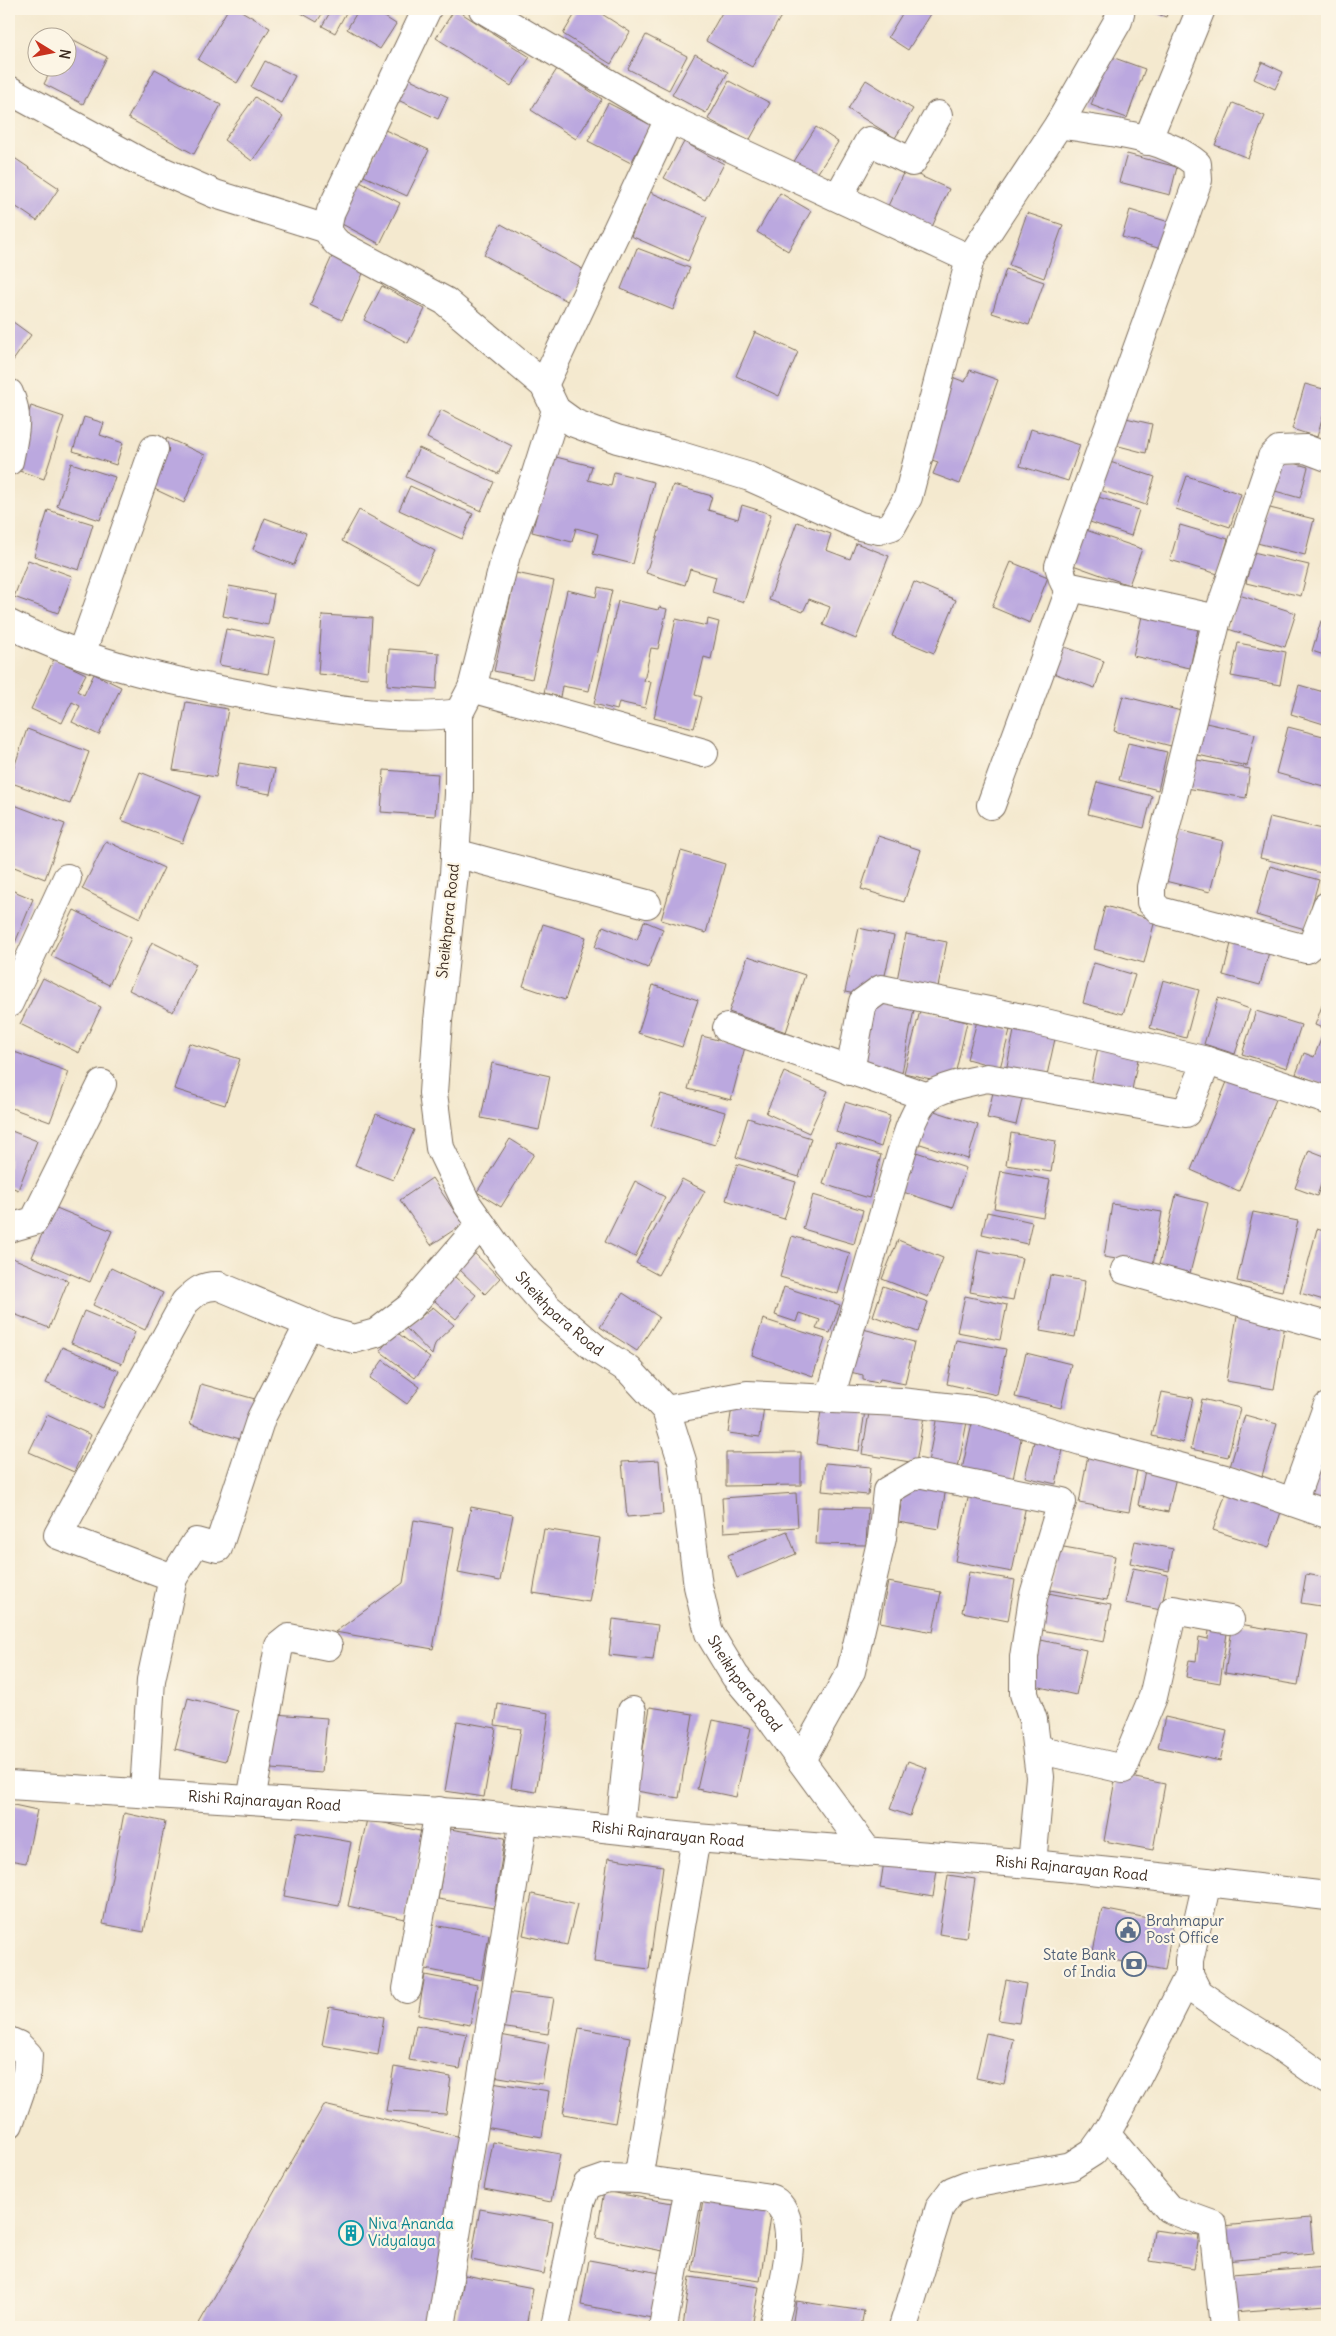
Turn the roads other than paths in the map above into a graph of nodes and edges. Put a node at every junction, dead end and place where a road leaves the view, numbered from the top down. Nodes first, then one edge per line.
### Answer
1 (427, 9) edge
2 (483, 9) edge
3 (1121, 9) edge
4 (1201, 9) edge
5 (12, 98) edge
6 (938, 115) dead end
7 (669, 119) junction
8 (1059, 124) junction
9 (1147, 140) junction
10 (838, 197) junction
11 (327, 229) junction
12 (970, 260) junction
13 (544, 385) junction
14 (9, 393) edge
15 (556, 410) junction
16 (154, 448) dead end
17 (1327, 457) edge
18 (9, 461) edge
19 (1071, 587) junction
20 (1217, 619) junction
21 (9, 624) edge
22 (81, 654) junction
23 (472, 688) junction
24 (459, 713) junction
25 (704, 753) dead end
26 (991, 805) dead end
27 (455, 853) junction
28 (67, 878) dead end
29 (647, 904) dead end
30 (1327, 906) edge
31 (9, 1003) edge
32 (727, 1028) dead end
33 (1207, 1061) junction
34 (850, 1070) junction
35 (102, 1084) dead end
36 (928, 1097) junction
37 (1327, 1100) edge
38 (481, 1224) junction
39 (9, 1228) edge
40 (1126, 1270) dead end
41 (309, 1324) junction
42 (1327, 1326) edge
43 (830, 1398) junction
44 (1327, 1407) edge
45 (666, 1410) junction
46 (1293, 1502) junction
47 (1327, 1514) edge
48 (174, 1578) junction
49 (1230, 1620) dead end
50 (328, 1646) dead end
51 (632, 1711) dead end
52 (1037, 1749) junction
53 (801, 1760) junction
54 (9, 1785) edge
55 (144, 1793) junction
56 (251, 1800) junction
57 (439, 1811) junction
58 (524, 1819) junction
59 (620, 1828) junction
60 (696, 1838) junction
61 (868, 1852) junction
62 (1032, 1864) junction
63 (1207, 1882) junction
64 (1327, 1896) edge
65 (1189, 1975) junction
66 (407, 1989) dead end
67 (9, 2041) edge
68 (1327, 2080) edge
69 (9, 2124) edge
70 (1106, 2134) junction
71 (638, 2179) junction
72 (689, 2187) junction
73 (441, 2327) edge
74 (554, 2327) edge
75 (663, 2327) edge
76 (773, 2327) edge
77 (903, 2327) edge
78 (1224, 2327) edge

1 - 11 street
2 - 7 street
3 - 8 street
4 - 9 street
5 - 11 street
6 - 10 street
7 - 10 street
7 - 13 street
8 - 9 street
8 - 12 street
9 - 19 street
10 - 12 street
11 - 13 street
12 - 15 street
13 - 15 street
14 - 18 street
15 - 23 street
16 - 22 street
17 - 20 street
19 - 20 street
19 - 26 street
20 - 30 street
21 - 22 street
22 - 24 street
23 - 24 street
23 - 25 street
24 - 27 street, Sheikhpara Road
27 - 29 street
27 - 38 street, Sheikhpara Road
28 - 31 street
32 - 34 street
33 - 34 street
33 - 36 street
33 - 37 street
34 - 36 street
35 - 39 street
36 - 43 street
38 - 41 street
38 - 45 street, Sheikhpara Road
40 - 42 street
41 - 48 street
41 - 48 street
43 - 45 street
43 - 46 street
44 - 46 street
45 - 53 street, Sheikhpara Road
46 - 47 street
48 - 55 street
49 - 52 street
50 - 56 street
51 - 59 street
52 - 53 street
52 - 62 street
53 - 61 street, Sheikhpara Road
54 - 55 street, Rishi Rajnarayan Road
55 - 56 street, Rishi Rajnarayan Road
56 - 57 street, Rishi Rajnarayan Road
57 - 58 street, Rishi Rajnarayan Road
57 - 66 street
58 - 59 street, Rishi Rajnarayan Road
58 - 73 street
59 - 60 street, Rishi Rajnarayan Road
60 - 61 street, Rishi Rajnarayan Road
60 - 71 street
61 - 62 street, Rishi Rajnarayan Road
62 - 63 street, Rishi Rajnarayan Road
63 - 64 street, Rishi Rajnarayan Road
63 - 65 street
65 - 68 street
65 - 70 street
67 - 69 street
70 - 77 street
70 - 78 street
71 - 72 street
71 - 74 street
72 - 75 street
72 - 76 street

